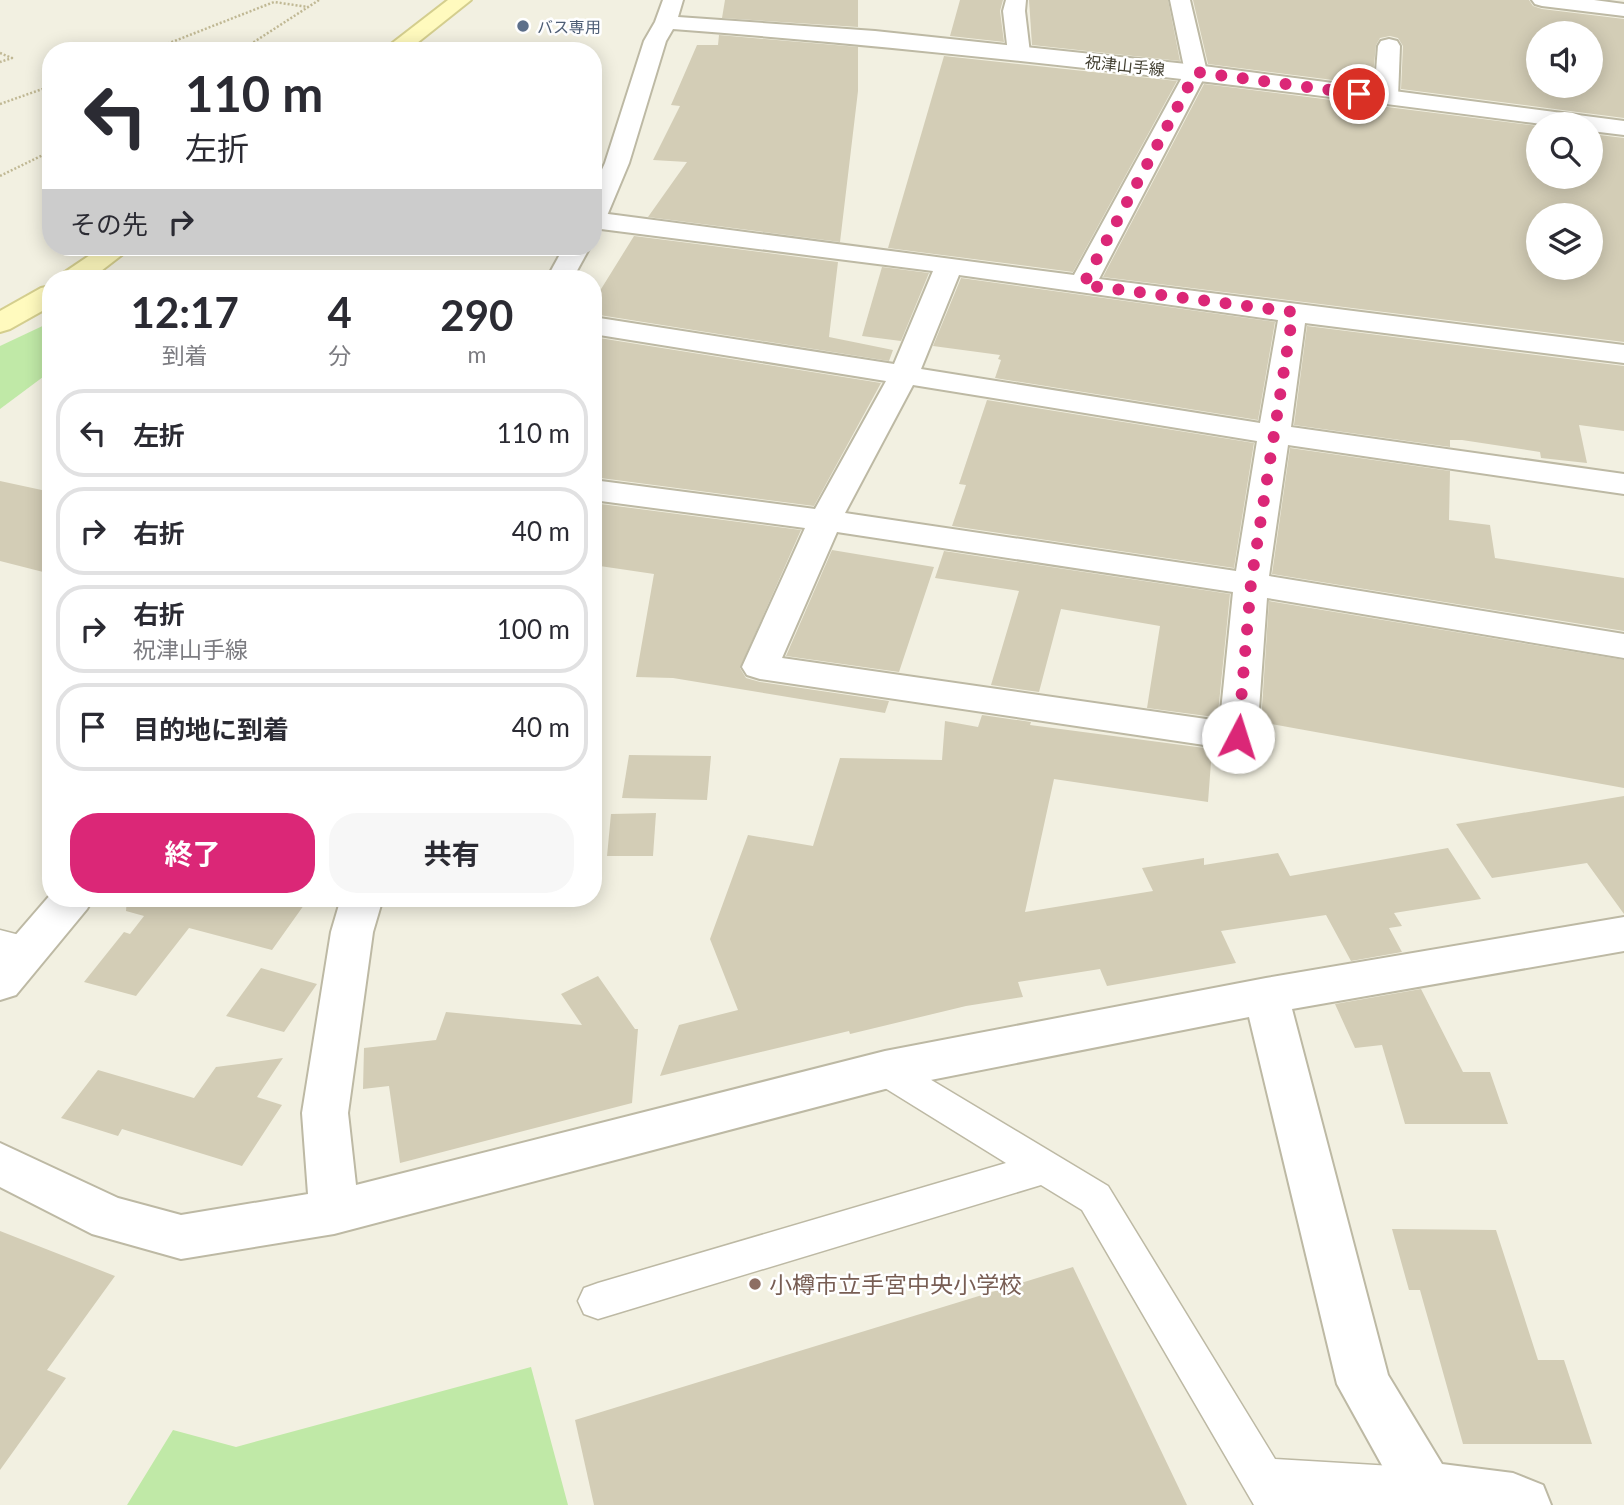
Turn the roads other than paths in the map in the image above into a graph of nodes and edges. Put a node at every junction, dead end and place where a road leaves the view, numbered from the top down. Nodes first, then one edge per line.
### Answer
1 (461, 0) edge
2 (1016, 0) edge
3 (1180, 0) edge
4 (1542, 0) edge
5 (1624, 10) edge
6 (669, 11) edge
7 (405, 42) edge
8 (1389, 46) dead end
9 (1018, 53) junction
10 (1196, 72) junction
11 (1386, 97) junction
12 (1624, 128) edge
13 (602, 198) edge
14 (602, 220) edge
15 (106, 256) edge
16 (949, 265) junction
17 (86, 270) edge
18 (1083, 285) junction
19 (42, 299) edge
20 (1293, 312) junction
21 (0, 323) edge
22 (602, 326) edge
23 (1624, 354) edge
24 (904, 375) junction
25 (1274, 434) junction
26 (1624, 484) edge
27 (602, 491) edge
28 (826, 518) junction
29 (1251, 583) junction
30 (1624, 646) edge
31 (61, 907) edge
32 (359, 907) edge
33 (1624, 934) edge
34 (14, 946) edge
35 (0, 983) edge
36 (1266, 996) junction
37 (886, 1070) junction
38 (0, 1164) edge
39 (1043, 1168) junction
40 (334, 1212) junction
41 (598, 1301) dead end
42 (1426, 1490) junction
43 (1272, 1493) edge
44 (1524, 1505) edge

1 - 7 main road
2 - 9 street
3 - 10 street
4 - 5 street
6 - 9 street, 祝津山手線
6 - 13 street
8 - 11 street
9 - 10 street, 祝津山手線
10 - 11 street, 祝津山手線
10 - 18 street
11 - 12 street, 祝津山手線
14 - 16 street
15 - 17 main road
16 - 18 street
16 - 24 street
18 - 20 street
19 - 21 main road
20 - 23 street
20 - 25 street
22 - 24 street
24 - 25 street
24 - 28 street
25 - 26 street
25 - 29 street
27 - 28 street
28 - 29 street
28 - 29 street
29 - 30 street
31 - 34 street
32 - 40 street
33 - 36 street
34 - 35 street
36 - 37 street
36 - 42 street
37 - 39 lane
37 - 40 street
38 - 40 street
39 - 41 lane
39 - 43 lane
42 - 43 lane
42 - 44 street

